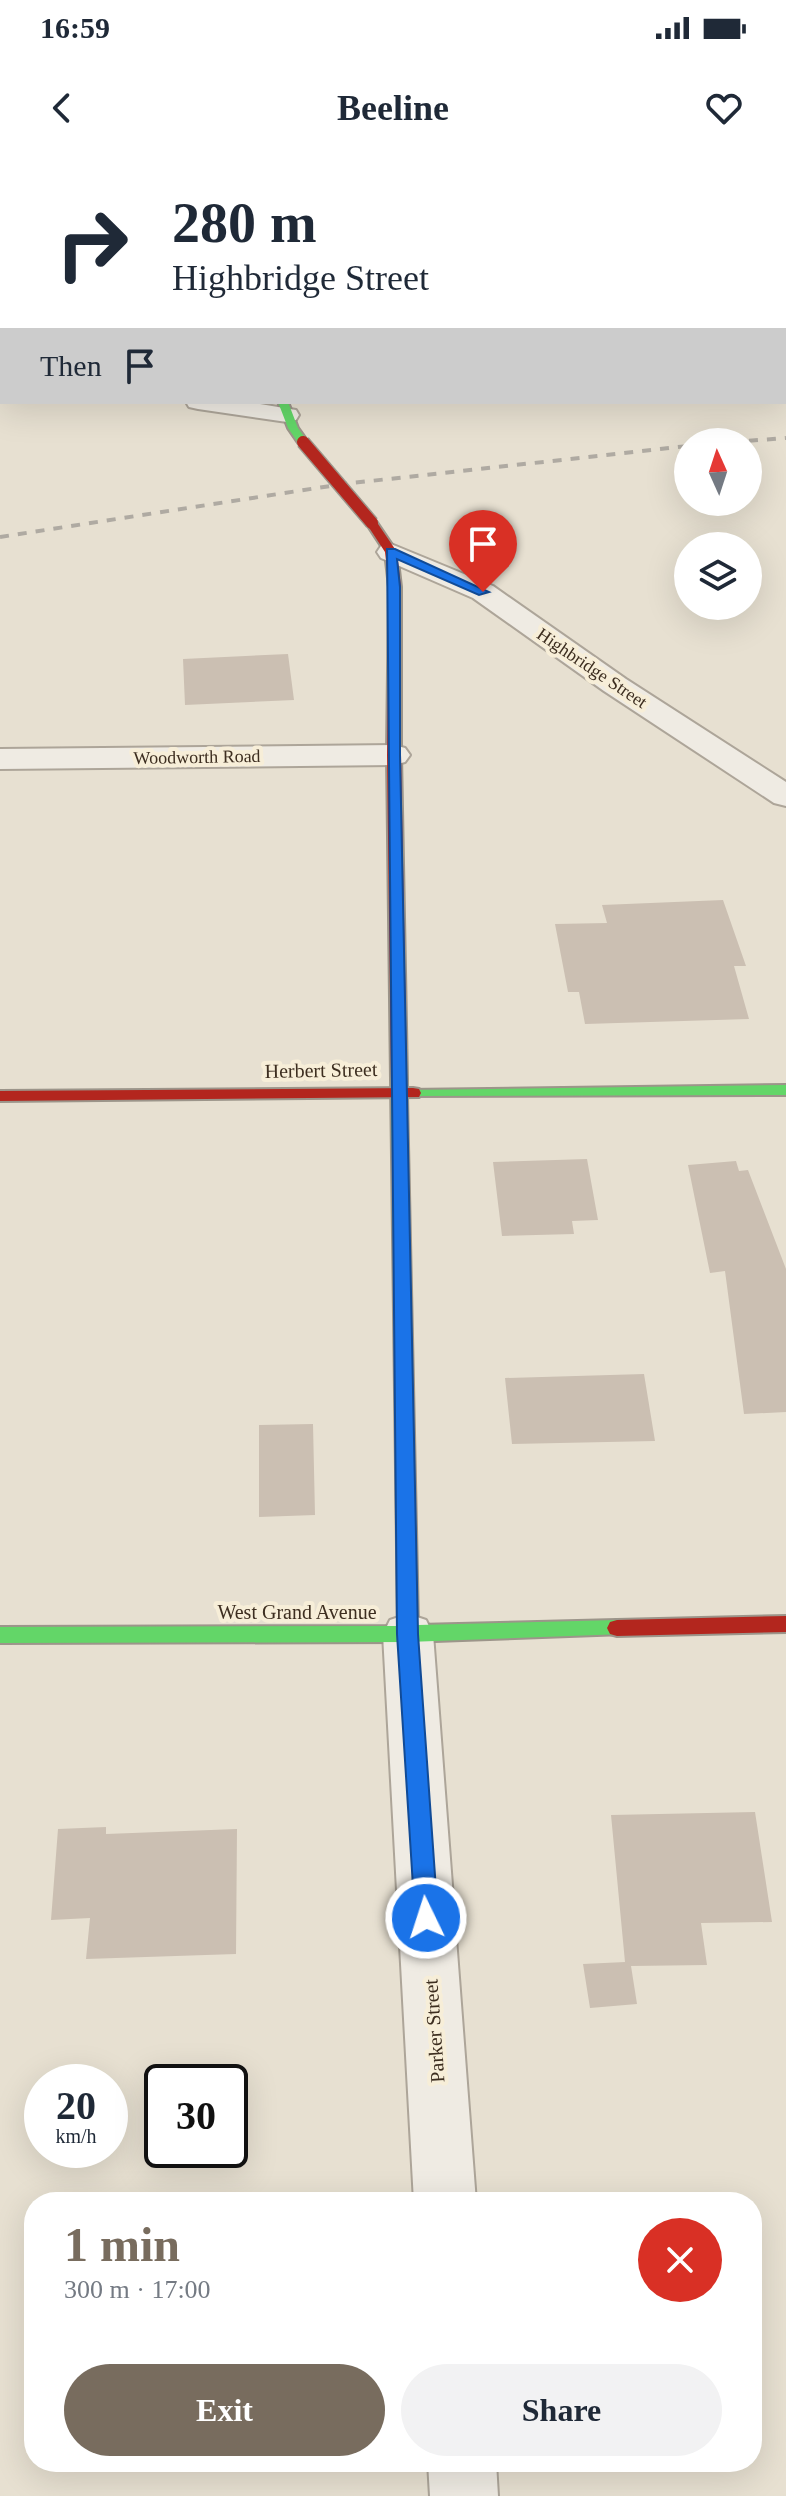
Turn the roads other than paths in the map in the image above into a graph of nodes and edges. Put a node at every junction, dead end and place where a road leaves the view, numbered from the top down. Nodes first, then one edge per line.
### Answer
1 (223, 404) edge
2 (285, 409) edge
3 (391, 552) junction
4 (394, 755) junction
5 (0, 759) edge
6 (786, 796) edge
7 (786, 1090) edge
8 (401, 1092) junction
9 (0, 1096) edge
10 (786, 1624) edge
11 (408, 1634) junction
12 (0, 1635) edge
13 (444, 2192) edge
14 (463, 2472) edge
15 (464, 2496) edge

1 - 2 street
2 - 3 main road, Parker Street, bridge
3 - 4 main road, Parker Street
3 - 6 street, Highbridge Street
4 - 5 street, Woodworth Road
4 - 8 main road, Parker Street
7 - 8 main road, Herbert Street
8 - 9 main road, Herbert Street
8 - 11 main road, Parker Street
10 - 11 main road, West Grand Avenue
11 - 12 main road, West Grand Avenue
11 - 13 street, Parker Street
14 - 15 street

